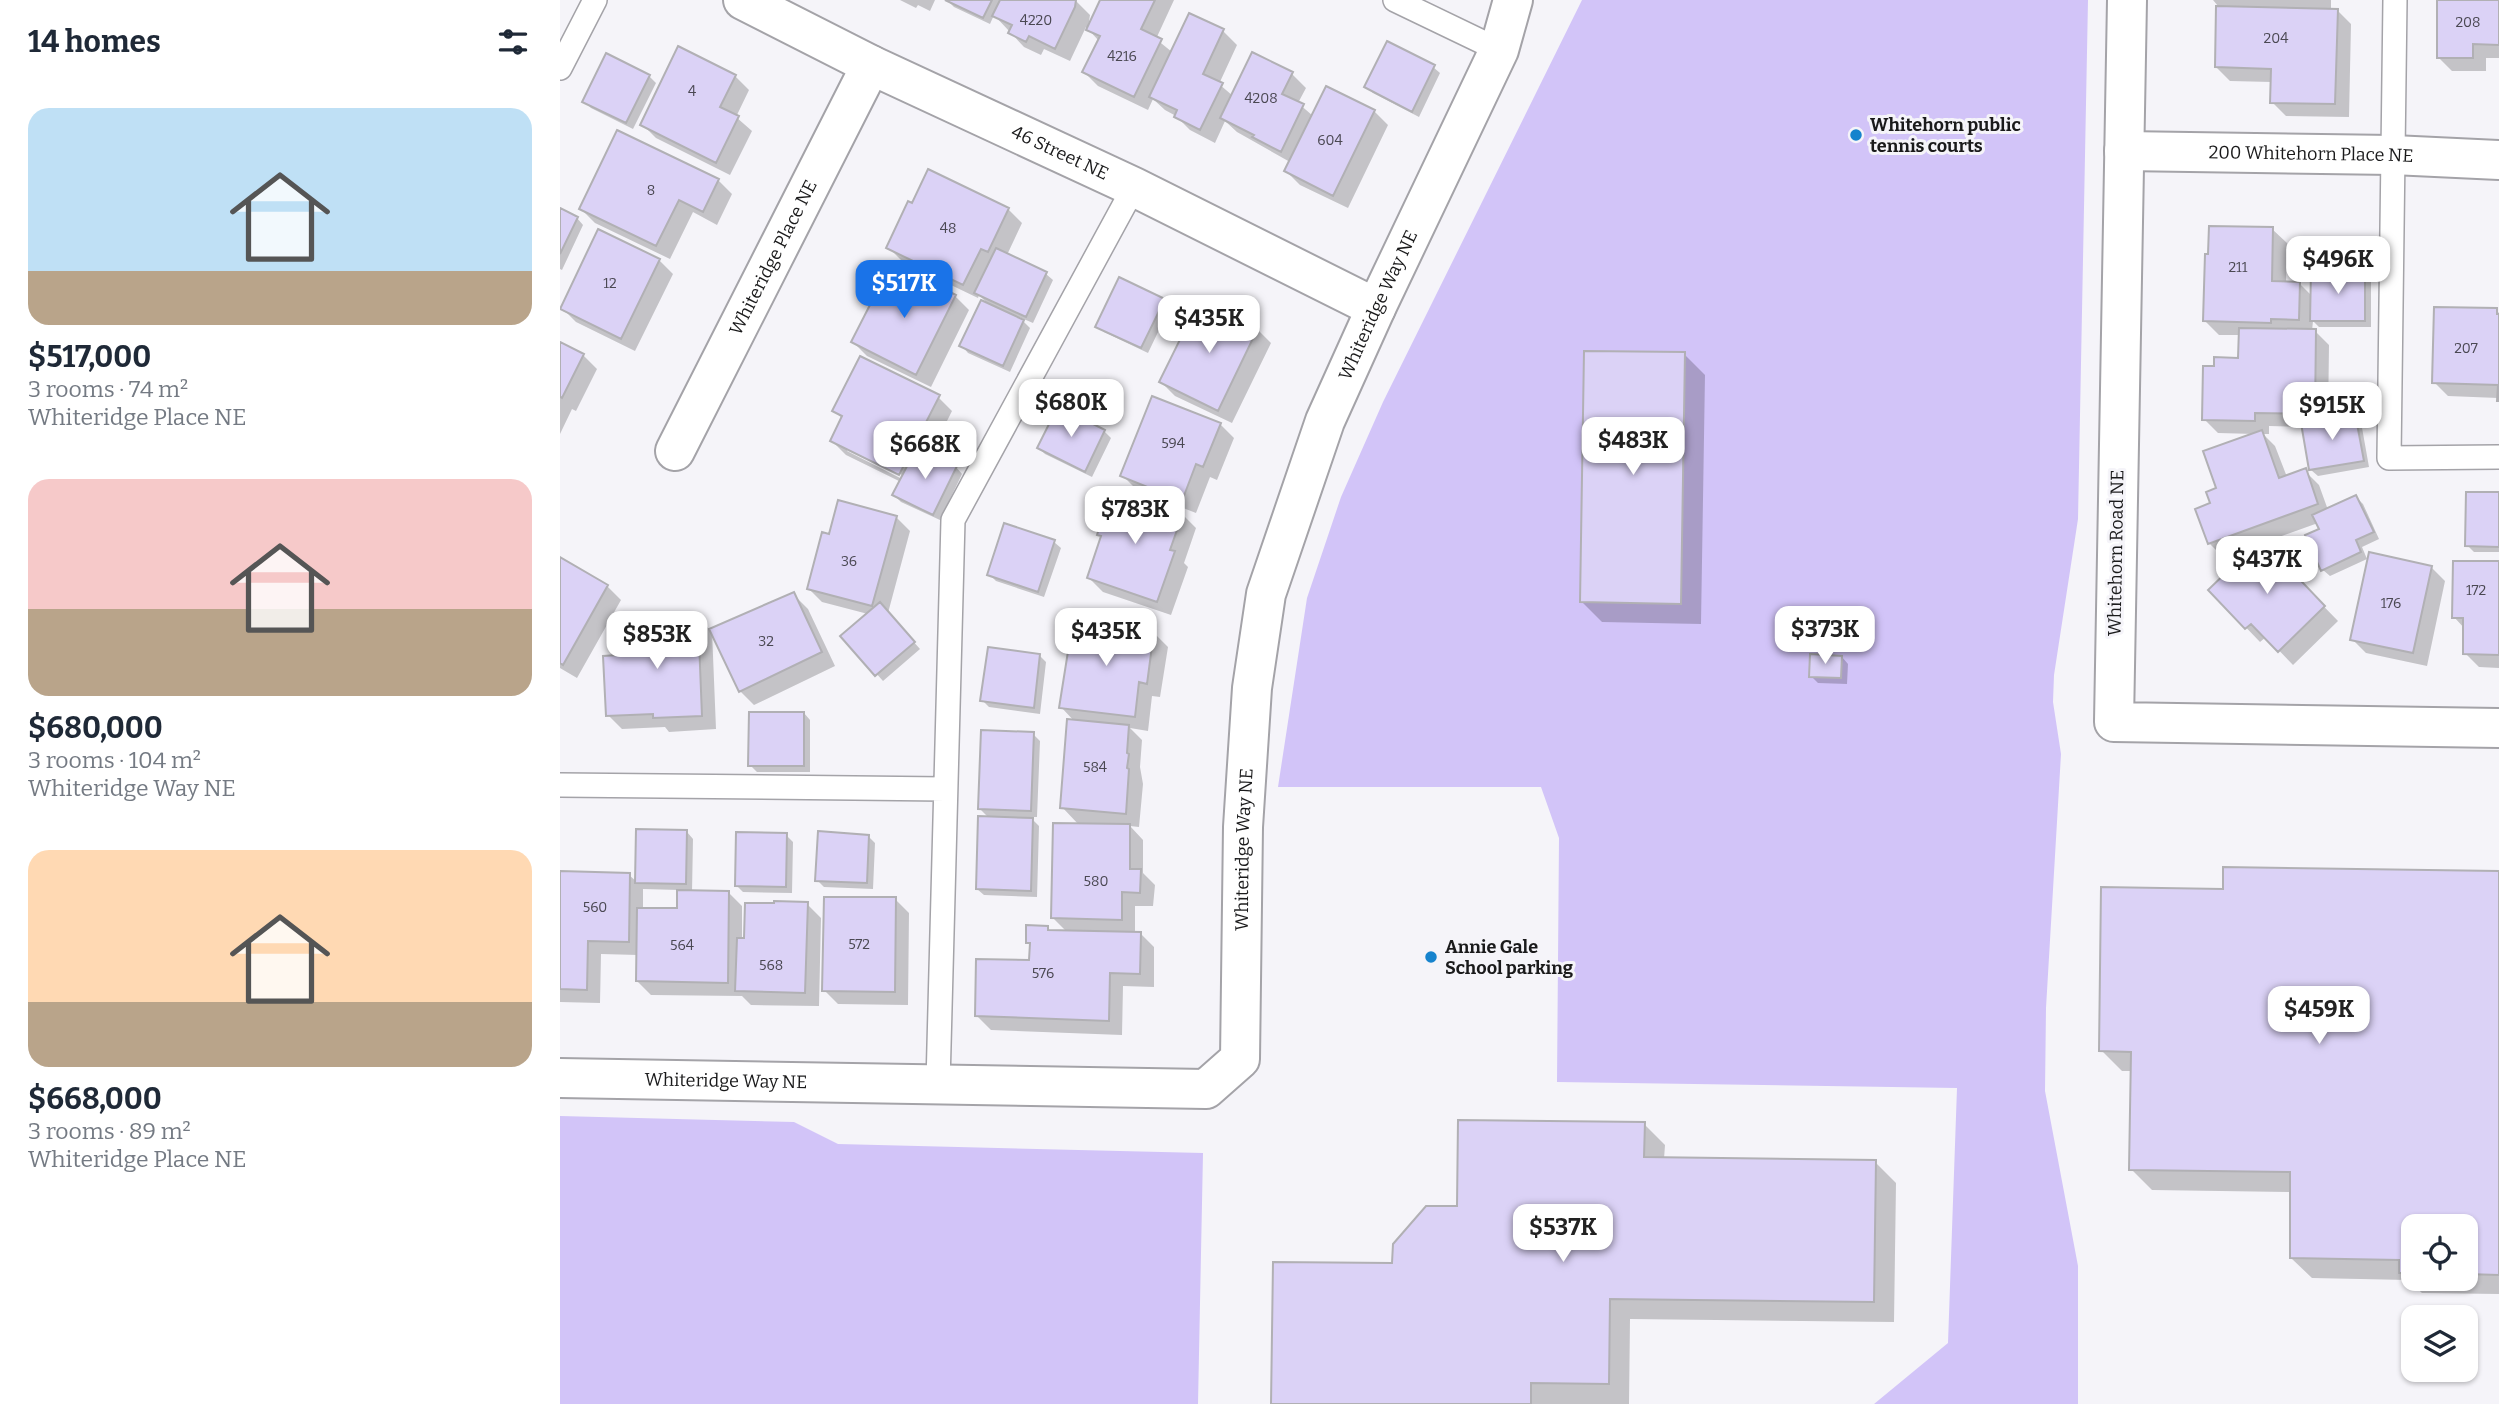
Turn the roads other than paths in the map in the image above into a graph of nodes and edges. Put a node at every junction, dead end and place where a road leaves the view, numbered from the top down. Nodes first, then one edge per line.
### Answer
1 (595, 0) edge
2 (743, 0) edge
3 (1395, 0) edge
4 (1513, 0) edge
5 (2127, 0) edge
6 (2395, 0) edge
7 (1499, 50) junction
8 (871, 65) junction
9 (560, 68) edge
10 (2124, 151) junction
11 (2393, 155) junction
12 (2499, 160) edge
13 (1134, 187) junction
14 (1376, 308) junction
15 (675, 451) dead end
16 (2499, 457) edge
17 (2499, 728) edge
18 (560, 785) edge
19 (945, 789) junction
20 (560, 1078) edge
21 (939, 1083) junction

1 - 9 lane
2 - 8 street, 46 Street NE
3 - 7 lane
4 - 7 street, Whiteridge Way NE
5 - 10 street, Whitehorn Road NE
6 - 11 lane
7 - 14 street, Whiteridge Way NE
8 - 13 street, 46 Street NE
8 - 15 street, Whiteridge Place NE
10 - 11 street, 200 Whitehorn Place NE
10 - 17 street, Whitehorn Road NE
11 - 12 street, 200 Whitehorn Place NE
11 - 16 lane
13 - 14 street, 46 Street NE
13 - 19 lane
14 - 21 street, Whiteridge Way NE
18 - 19 lane
19 - 21 lane
20 - 21 street, Whiteridge Way NE

